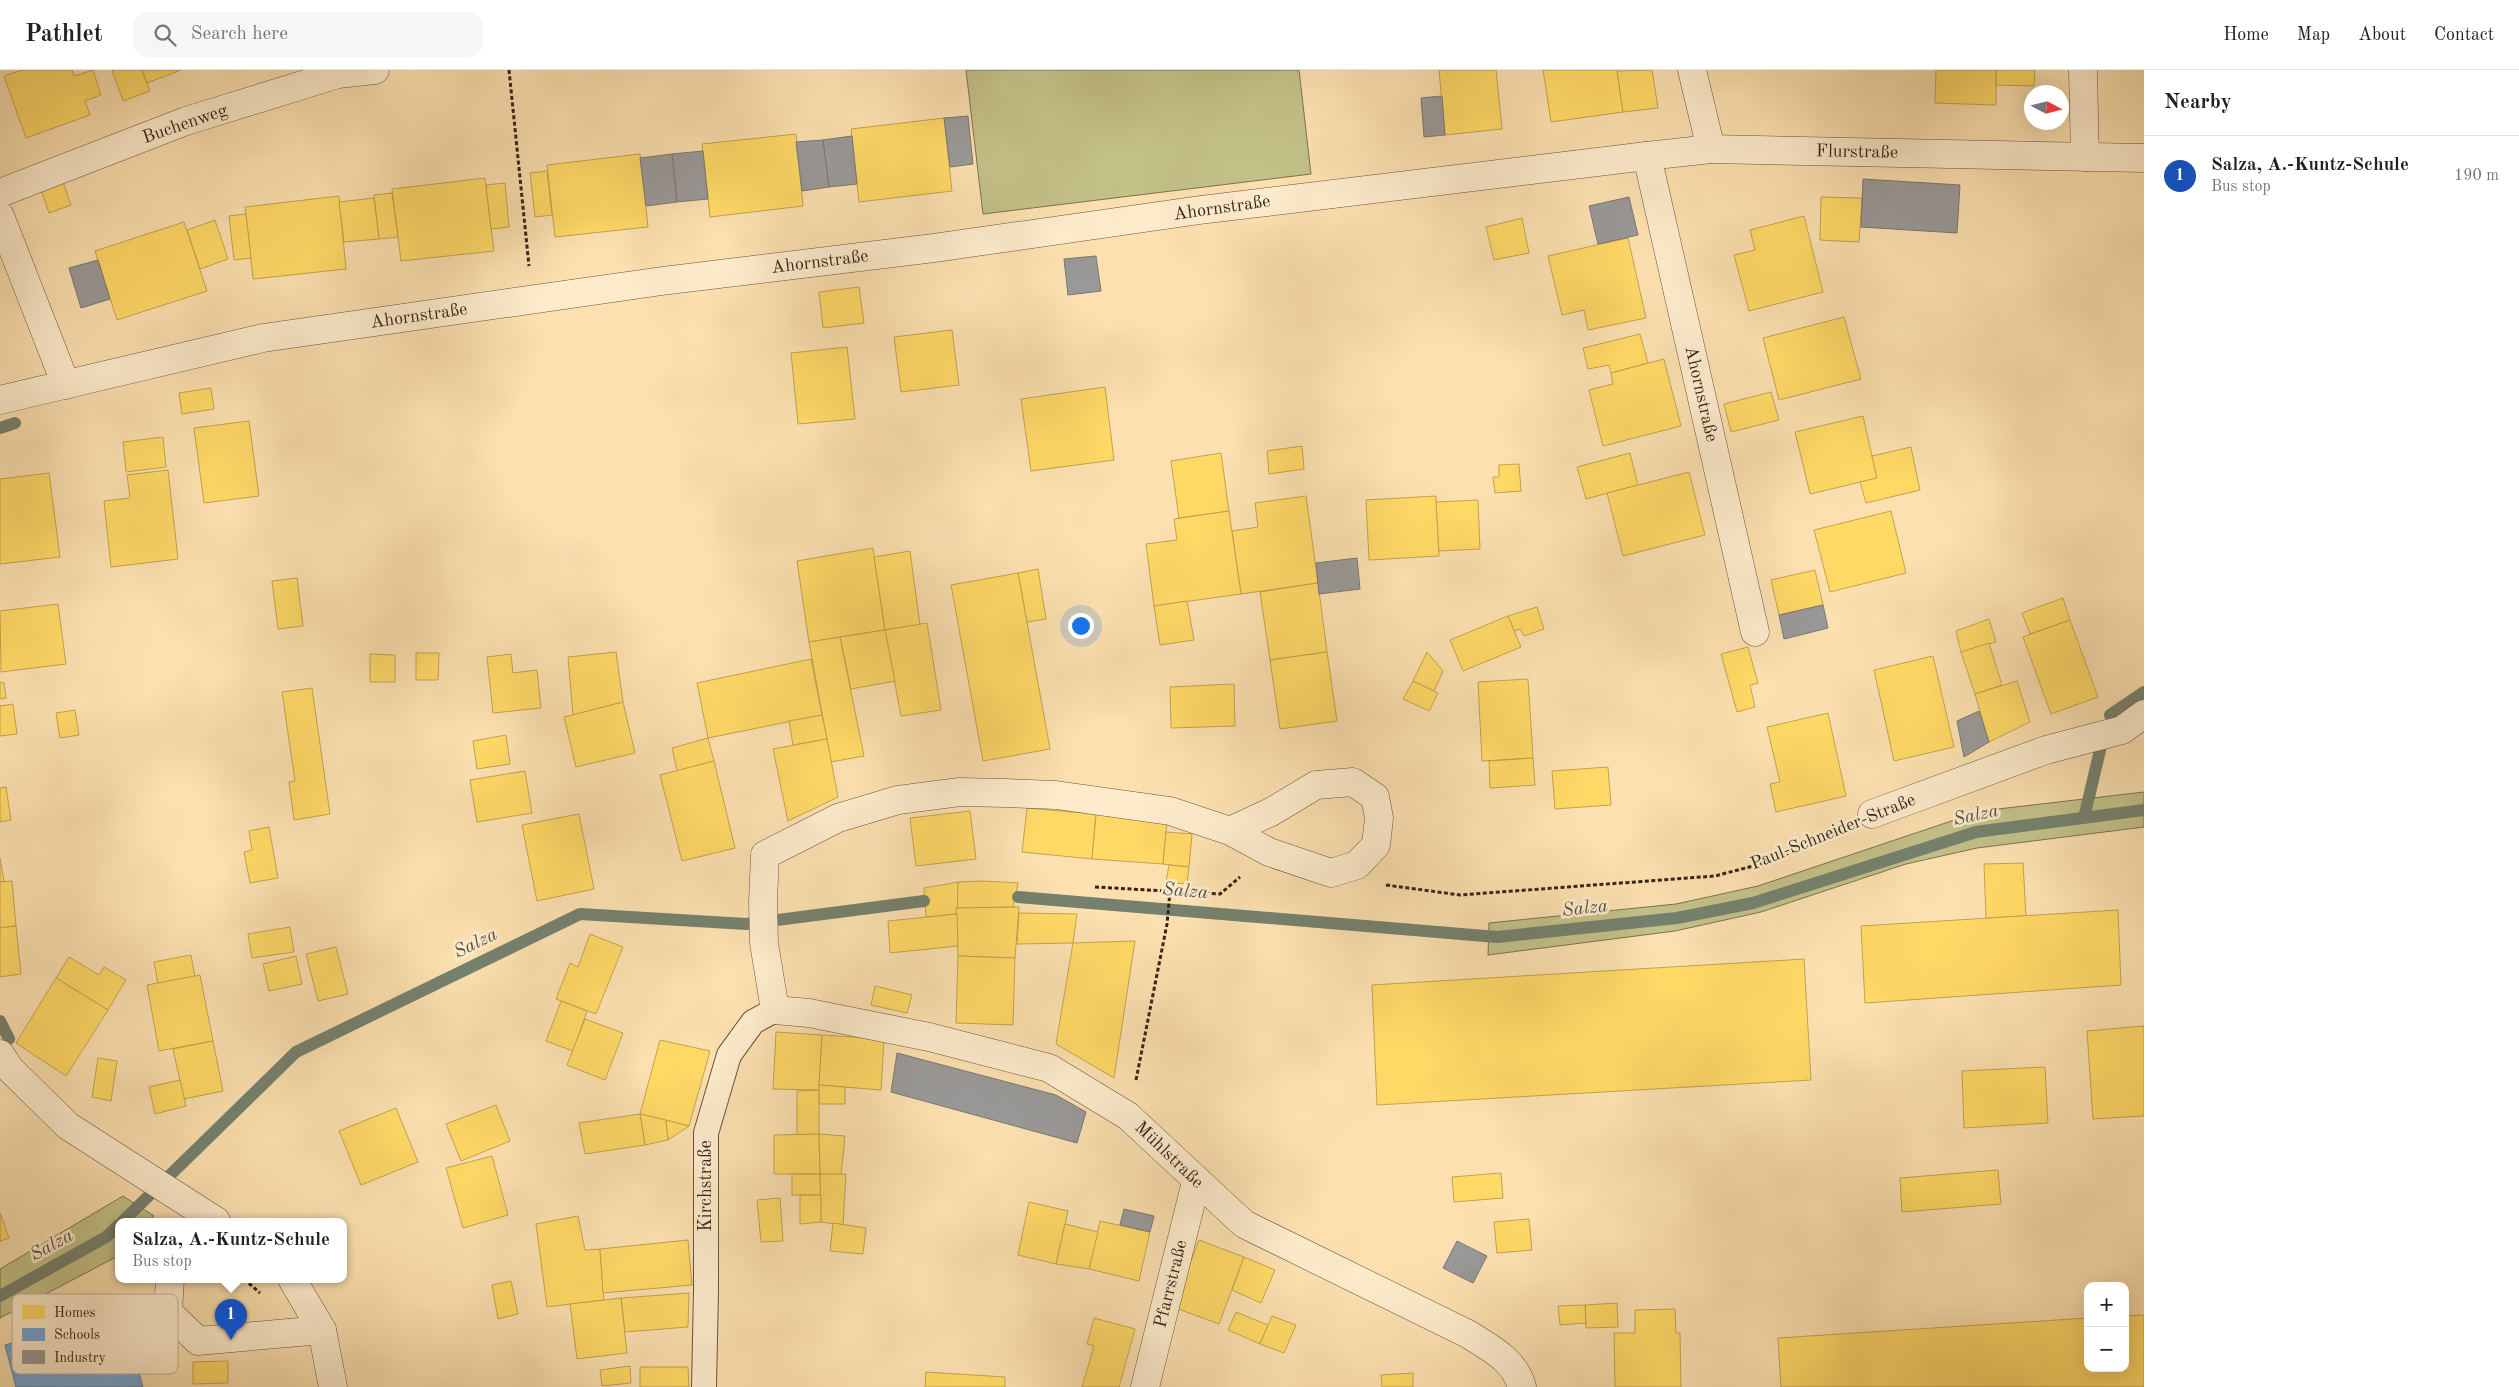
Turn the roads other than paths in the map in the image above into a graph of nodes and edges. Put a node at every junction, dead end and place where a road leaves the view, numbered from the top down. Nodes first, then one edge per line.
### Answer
1 (375, 70) edge
2 (1692, 70) edge
3 (2083, 70) edge
4 (1711, 150) junction
5 (1646, 156) junction
6 (2085, 157) junction
7 (2144, 158) edge
8 (0, 194) edge
9 (0, 216) edge
10 (66, 385) junction
11 (0, 400) edge
12 (1755, 632) dead end
13 (2144, 714) edge
14 (1872, 814) road end
15 (1230, 831) junction
16 (775, 1010) junction
17 (0, 1054) edge
18 (1196, 1182) junction
19 (211, 1218) edge
20 (294, 1283) edge
21 (178, 1322) edge
22 (322, 1330) junction
23 (333, 1387) edge
24 (704, 1387) edge
25 (1145, 1387) edge
26 (1522, 1387) edge

1 - 8 street, Buchenweg
2 - 4 street
3 - 6 street
4 - 5 street, Ahornstraße
4 - 6 street, Flurstraße
5 - 10 street, Ahornstraße
5 - 12 street, Ahornstraße
6 - 7 street, Flurstraße
9 - 10 street
10 - 11 street, Ahornstraße
13 - 14 street, Paul-Schneider-Straße
15 - 15 street
15 - 16 street
16 - 18 street, Mühlstraße
16 - 24 lane, Kirchstraße
17 - 19 street
18 - 25 street, Pfarrstraße
18 - 26 street, Mühlstraße
20 - 22 street
21 - 22 street
22 - 23 street

